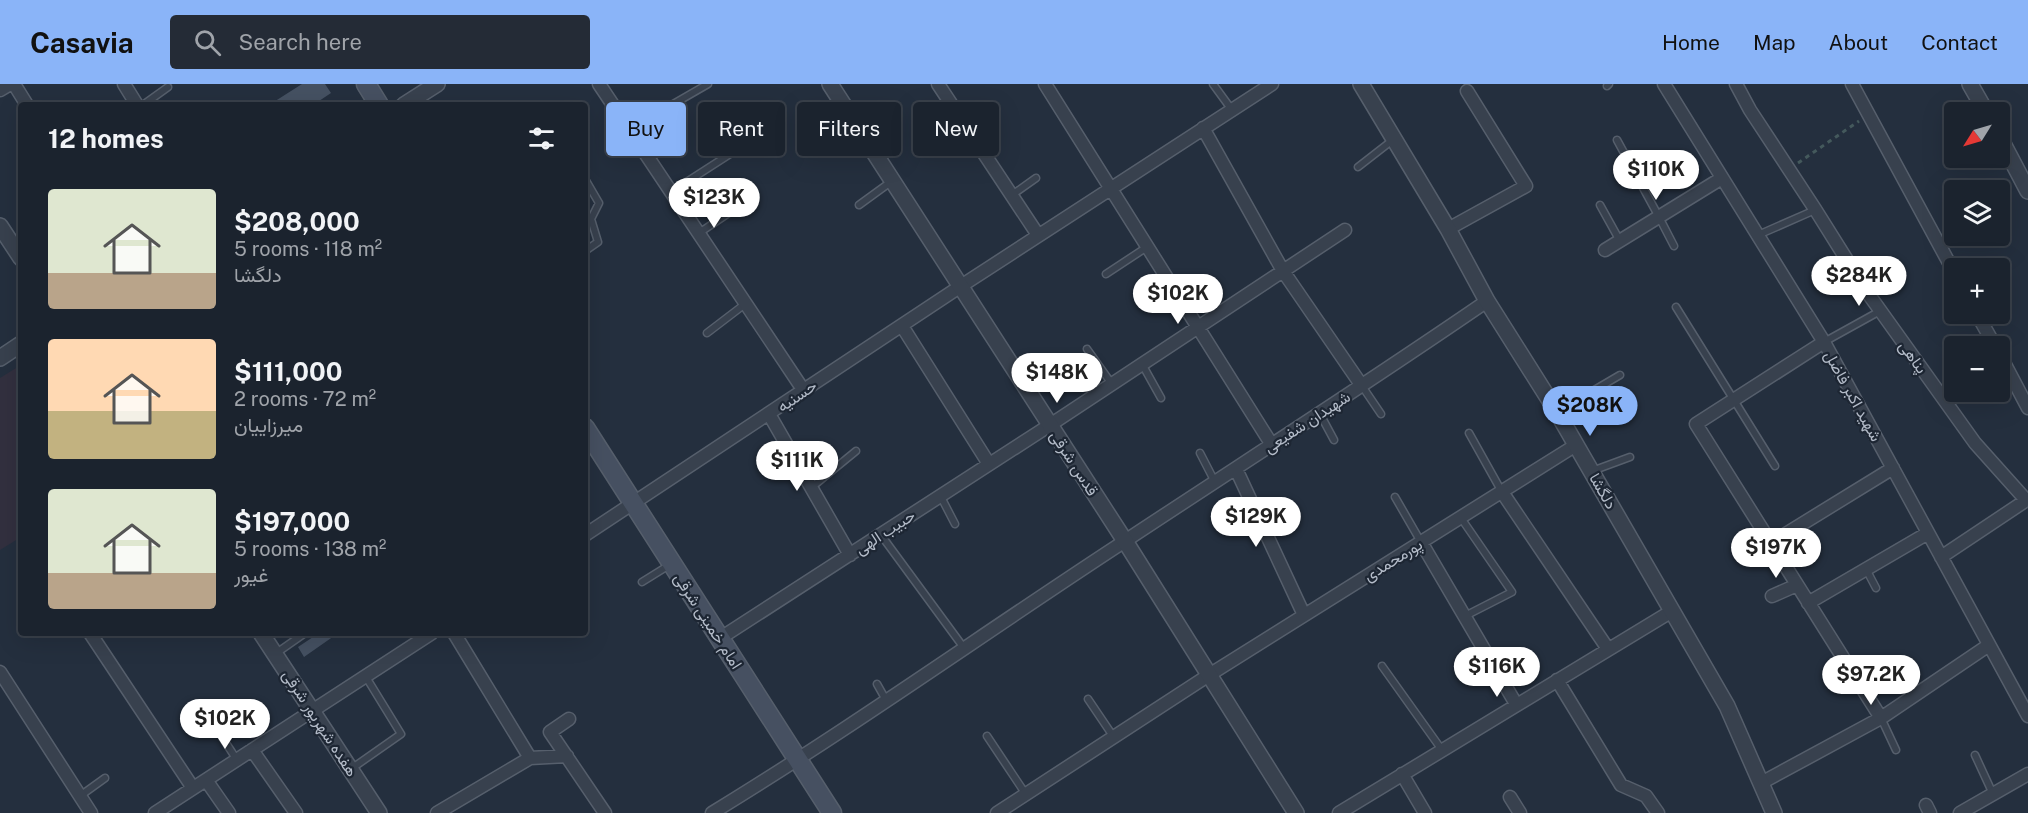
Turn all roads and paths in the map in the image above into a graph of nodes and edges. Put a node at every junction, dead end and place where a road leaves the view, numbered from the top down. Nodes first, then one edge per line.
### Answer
1 (10, 84) edge
2 (14, 84) edge
3 (124, 84) edge
4 (366, 84) edge
5 (437, 84) edge
6 (599, 84) edge
7 (708, 84) edge
8 (830, 84) edge
9 (938, 84) edge
10 (1045, 84) edge
11 (1213, 84) edge
12 (1272, 84) edge
13 (1361, 84) edge
14 (1664, 84) edge
15 (1736, 84) edge
16 (1852, 84) edge
17 (1976, 86) edge
18 (168, 87) dead end
19 (0, 90) edge
20 (1467, 91) dead end
21 (25, 102) edge
22 (135, 102) edge
23 (147, 102) edge
24 (377, 102) edge
25 (409, 102) edge
26 (611, 102) edge
27 (677, 102) edge
28 (1982, 102) edge
29 (1232, 110) junction
30 (1869, 115) junction
31 (1203, 128) junction
32 (1394, 139) junction
33 (1617, 140) dead end
34 (2010, 155) edge
35 (647, 156) edge
36 (727, 156) edge
37 (1358, 167) dead end
38 (1789, 169) junction
39 (1036, 178) dead end
40 (1722, 178) junction
41 (892, 180) junction
42 (2026, 182) edge
43 (588, 184) edge
44 (1111, 188) junction
45 (671, 192) junction
46 (1012, 195) junction
47 (751, 198) dead end
48 (859, 205) dead end
49 (1600, 205) dead end
50 (1815, 209) junction
51 (1659, 217) junction
52 (0, 226) edge
53 (1448, 229) junction
54 (1345, 230) dead end
55 (698, 233) junction
56 (1758, 235) junction
57 (1038, 236) junction
58 (1620, 241) junction
59 (1674, 246) dead end
60 (1147, 247) junction
61 (588, 248) edge
62 (1605, 250) dead end
63 (18, 253) edge
64 (1946, 258) edge
65 (1283, 271) junction
66 (1106, 274) dead end
67 (961, 286) junction
68 (1487, 301) junction
69 (745, 304) junction
70 (1676, 308) dead end
71 (1880, 311) junction
72 (902, 326) junction
73 (1197, 328) junction
74 (707, 333) dead end
75 (1824, 342) junction
76 (18, 346) edge
77 (1087, 350) dead end
78 (0, 358) edge
79 (1142, 364) junction
80 (2010, 374) edge
81 (1620, 375) dead end
82 (1112, 385) junction
83 (1362, 386) junction
84 (804, 391) junction
85 (1161, 398) dead end
86 (1733, 401) junction
87 (2028, 408) edge
88 (1557, 412) junction
89 (769, 414) junction
90 (1320, 414) junction
91 (1381, 414) dead end
92 (1050, 425) junction
93 (588, 433) edge
94 (1469, 434) dead end
95 (1334, 440) dead end
96 (1272, 445) junction
97 (1576, 445) junction
98 (856, 451) dead end
99 (1200, 453) dead end
100 (1630, 458) dead end
101 (989, 464) junction
102 (1775, 466) dead end
103 (1893, 468) junction
104 (1236, 469) junction
105 (1591, 471) junction
106 (1215, 482) junction
107 (812, 488) junction
108 (1502, 492) junction
109 (941, 497) junction
110 (1395, 497) dead end
111 (2027, 500) edge
112 (633, 505) junction
113 (1461, 518) junction
114 (955, 524) dead end
115 (1928, 532) junction
116 (588, 533) edge
117 (881, 535) junction
118 (1125, 541) junction
119 (1421, 542) junction
120 (1771, 543) junction
121 (850, 555) junction
122 (1941, 557) junction
123 (671, 564) junction
124 (1866, 569) junction
125 (642, 582) dead end
126 (1797, 585) junction
127 (1876, 588) dead end
128 (1772, 596) dead end
129 (1808, 603) junction
130 (1672, 611) junction
131 (1304, 615) junction
132 (1464, 617) junction
133 (92, 636) edge
134 (263, 636) edge
135 (301, 636) edge
136 (428, 636) edge
137 (456, 636) edge
138 (719, 639) junction
139 (1989, 645) junction
140 (964, 648) junction
141 (1608, 650) junction
142 (275, 654) junction
143 (1382, 666) dead end
144 (0, 672) edge
145 (1209, 675) junction
146 (366, 677) junction
147 (1557, 680) junction
148 (877, 684) dead end
149 (1088, 699) dead end
150 (886, 701) junction
151 (1516, 704) junction
152 (312, 712) junction
153 (2028, 716) edge
154 (1881, 718) junction
155 (569, 719) dead end
156 (987, 736) dead end
157 (1113, 736) junction
158 (222, 737) dead end
159 (252, 750) junction
160 (1442, 750) junction
161 (1896, 750) dead end
162 (1975, 755) dead end
163 (567, 756) junction
164 (530, 758) junction
165 (237, 760) junction
166 (799, 760) junction
167 (350, 769) junction
168 (1402, 774) junction
169 (2028, 774) edge
170 (105, 778) dead end
171 (206, 780) junction
172 (1761, 783) junction
173 (193, 788) junction
174 (1025, 793) junction
175 (1993, 794) junction
176 (80, 796) junction
177 (1510, 797) dead end
178 (91, 813) edge
179 (155, 813) edge
180 (229, 813) edge
181 (296, 813) edge
182 (379, 813) edge
183 (437, 813) edge
184 (604, 813) edge
185 (712, 813) edge
186 (832, 813) edge
187 (997, 813) edge
188 (1296, 813) edge
189 (1339, 813) edge
190 (1425, 813) edge
191 (1520, 813) edge
192 (1658, 813) edge
193 (1774, 813) edge
194 (1960, 813) edge

1 - 19 street
2 - 21 street
3 - 22 street
4 - 24 main road
5 - 25 street
6 - 26 street
7 - 27 lane
8 - 41 street, قدس شرقی
9 - 46 street
10 - 44 street
11 - 29 lane
12 - 29 street, حسنیه
13 - 32 street, دلگشا
14 - 40 street, شهید اکبر فاضل
15 - 38 street, پناهی
16 - 30 street
17 - 28 street
18 - 23 lane
20 - 53 street
29 - 31 street, حسنیه
30 - 38 path
30 - 64 street
31 - 44 street, حسنیه
31 - 65 street
32 - 37 lane
32 - 53 street, دلگشا
33 - 51 lane
34 - 42 street
35 - 45 street
36 - 45 lane
38 - 50 street, پناهی
39 - 46 lane
40 - 51 street
40 - 56 street, شهید اکبر فاضل
41 - 48 lane
41 - 67 street, قدس شرقی
43 - 61 lane
44 - 57 street, حسنیه
44 - 60 street
45 - 55 street
46 - 57 street
47 - 55 lane
49 - 58 lane
50 - 56 lane
50 - 71 street, پناهی
51 - 58 street
51 - 59 lane
52 - 63 street
53 - 68 street, دلگشا
54 - 65 street, حبیب الهی
55 - 69 street
56 - 75 street, شهید اکبر فاضل
57 - 67 street, حسنیه
58 - 62 street
60 - 66 lane
60 - 73 street
65 - 73 street, حبیب الهی
65 - 83 street
67 - 72 street, حسنیه
67 - 92 street, قدس شرقی
68 - 83 street, شهیدان شفیعی
68 - 88 street, دلگشا
69 - 74 lane
69 - 84 street
70 - 86 lane
71 - 75 lane
71 - 111 street, پناهی
72 - 84 street, حسنیه
72 - 101 street
73 - 79 street, حبیب الهی
73 - 96 street
75 - 86 street
75 - 103 street, شهید اکبر فاضل
76 - 78 street
77 - 82 lane
79 - 82 street, حبیب الهی
79 - 85 lane
80 - 87 street
81 - 88 lane
82 - 92 street, حبیب الهی
83 - 90 street, شهیدان شفیعی
83 - 91 lane
84 - 89 street, حسنیه
86 - 102 lane
86 - 120 street
88 - 97 street, دلگشا
89 - 107 street
89 - 112 street, حسنیه
90 - 95 lane
90 - 96 street, شهیدان شفیعی
92 - 101 street, حبیب الهی
92 - 118 street, قدس شرقی
93 - 112 main road, امام خمینی شرقی
94 - 108 lane
96 - 104 street, شهیدان شفیعی
97 - 105 street, دلگشا
97 - 108 street, پورمحمدی
98 - 107 lane
99 - 106 lane
100 - 105 lane
101 - 109 street, حبیب الهی
103 - 115 street, شهید اکبر فاضل
103 - 120 street
104 - 106 street, شهیدان شفیعی
104 - 131 street
105 - 130 street, دلگشا
106 - 118 street, شهیدان شفیعی
107 - 121 street
108 - 113 street, پورمحمدی
108 - 141 street
109 - 114 lane
109 - 117 street, حبیب الهی
110 - 119 lane
111 - 122 street
112 - 116 street, حسنیه
112 - 123 main road, امام خمینی شرقی
113 - 119 street, پورمحمدی
113 - 132 lane
115 - 122 street, شهید اکبر فاضل
115 - 124 street
117 - 121 street, حبیب الهی
117 - 140 lane
118 - 140 street, شهیدان شفیعی
118 - 145 street, قدس شرقی
119 - 131 street, پورمحمدی
119 - 132 street
120 - 126 street
121 - 138 street, حبیب الهی
122 - 139 street, شهید اکبر فاضل
123 - 125 lane
123 - 138 main road, امام خمینی شرقی
124 - 127 lane
124 - 129 street
126 - 128 street
126 - 129 street
129 - 154 street
130 - 141 street
130 - 172 street, دلگشا
131 - 145 street, پورمحمدی
132 - 151 street
133 - 173 street
134 - 142 street, هفده شهریور شرقی
135 - 142 lane
136 - 146 street
137 - 164 street
138 - 166 main road, امام خمینی شرقی
139 - 153 street, شهید اکبر فاضل
139 - 154 street
140 - 150 street, شهیدان شفیعی
141 - 147 street
142 - 152 street, هفده شهریور شرقی
143 - 160 lane
144 - 176 street
145 - 157 street, پورمحمدی
145 - 188 street, قدس شرقی
146 - 152 street
146 - 167 lane
147 - 151 street
147 - 192 street
148 - 150 lane
149 - 157 lane
150 - 166 street, شهیدان شفیعی
151 - 160 street
152 - 159 street
152 - 167 street, هفده شهریور شرقی
154 - 161 lane
154 - 172 street
155 - 163 street
156 - 174 lane
157 - 174 street, پورمحمدی
158 - 165 lane
159 - 165 street
159 - 181 street
160 - 168 street
162 - 175 lane
163 - 164 street
163 - 184 street
164 - 183 street
165 - 171 street
166 - 185 street, شهیدان شفیعی
166 - 186 main road, امام خمینی شرقی
167 - 182 street, هفده شهریور شرقی
168 - 189 street
168 - 190 street
169 - 175 street
170 - 176 lane
171 - 173 street
171 - 180 street
172 - 193 street, دلگشا
173 - 179 street
174 - 187 street, پورمحمدی
175 - 194 street
176 - 178 street
177 - 191 street

